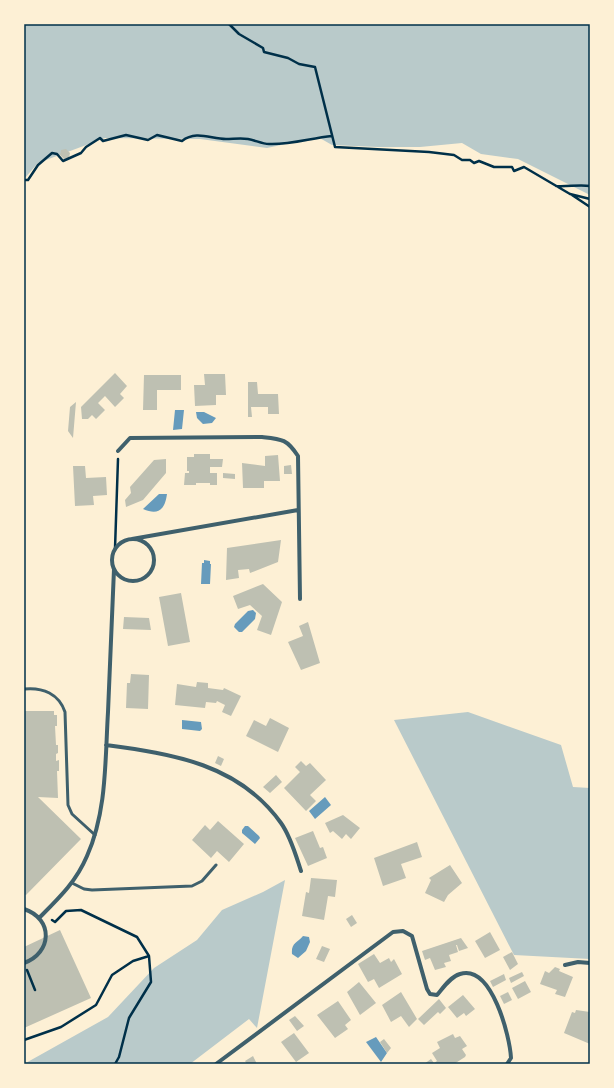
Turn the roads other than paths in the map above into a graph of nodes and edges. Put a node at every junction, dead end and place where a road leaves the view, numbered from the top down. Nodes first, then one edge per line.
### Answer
1 (118, 451) road end
2 (298, 510) junction
3 (132, 538) junction
4 (114, 570) junction
5 (300, 599) dead end
6 (24, 689) edge
7 (106, 745) junction
8 (96, 835) junction
9 (216, 865) dead end
10 (301, 871) dead end
11 (72, 883) junction
12 (24, 909) edge
13 (39, 918) junction
14 (590, 963) edge
15 (25, 965) edge
16 (565, 965) dead end
17 (216, 1064) edge
18 (507, 1064) edge

1 - 2 street
2 - 3 street
2 - 5 street
3 - 4 street
3 - 4 street
4 - 7 street
6 - 8 lane
7 - 8 street
7 - 10 street
8 - 11 street
9 - 11 lane
11 - 13 street
12 - 13 street
13 - 15 street
14 - 16 street
17 - 18 street

